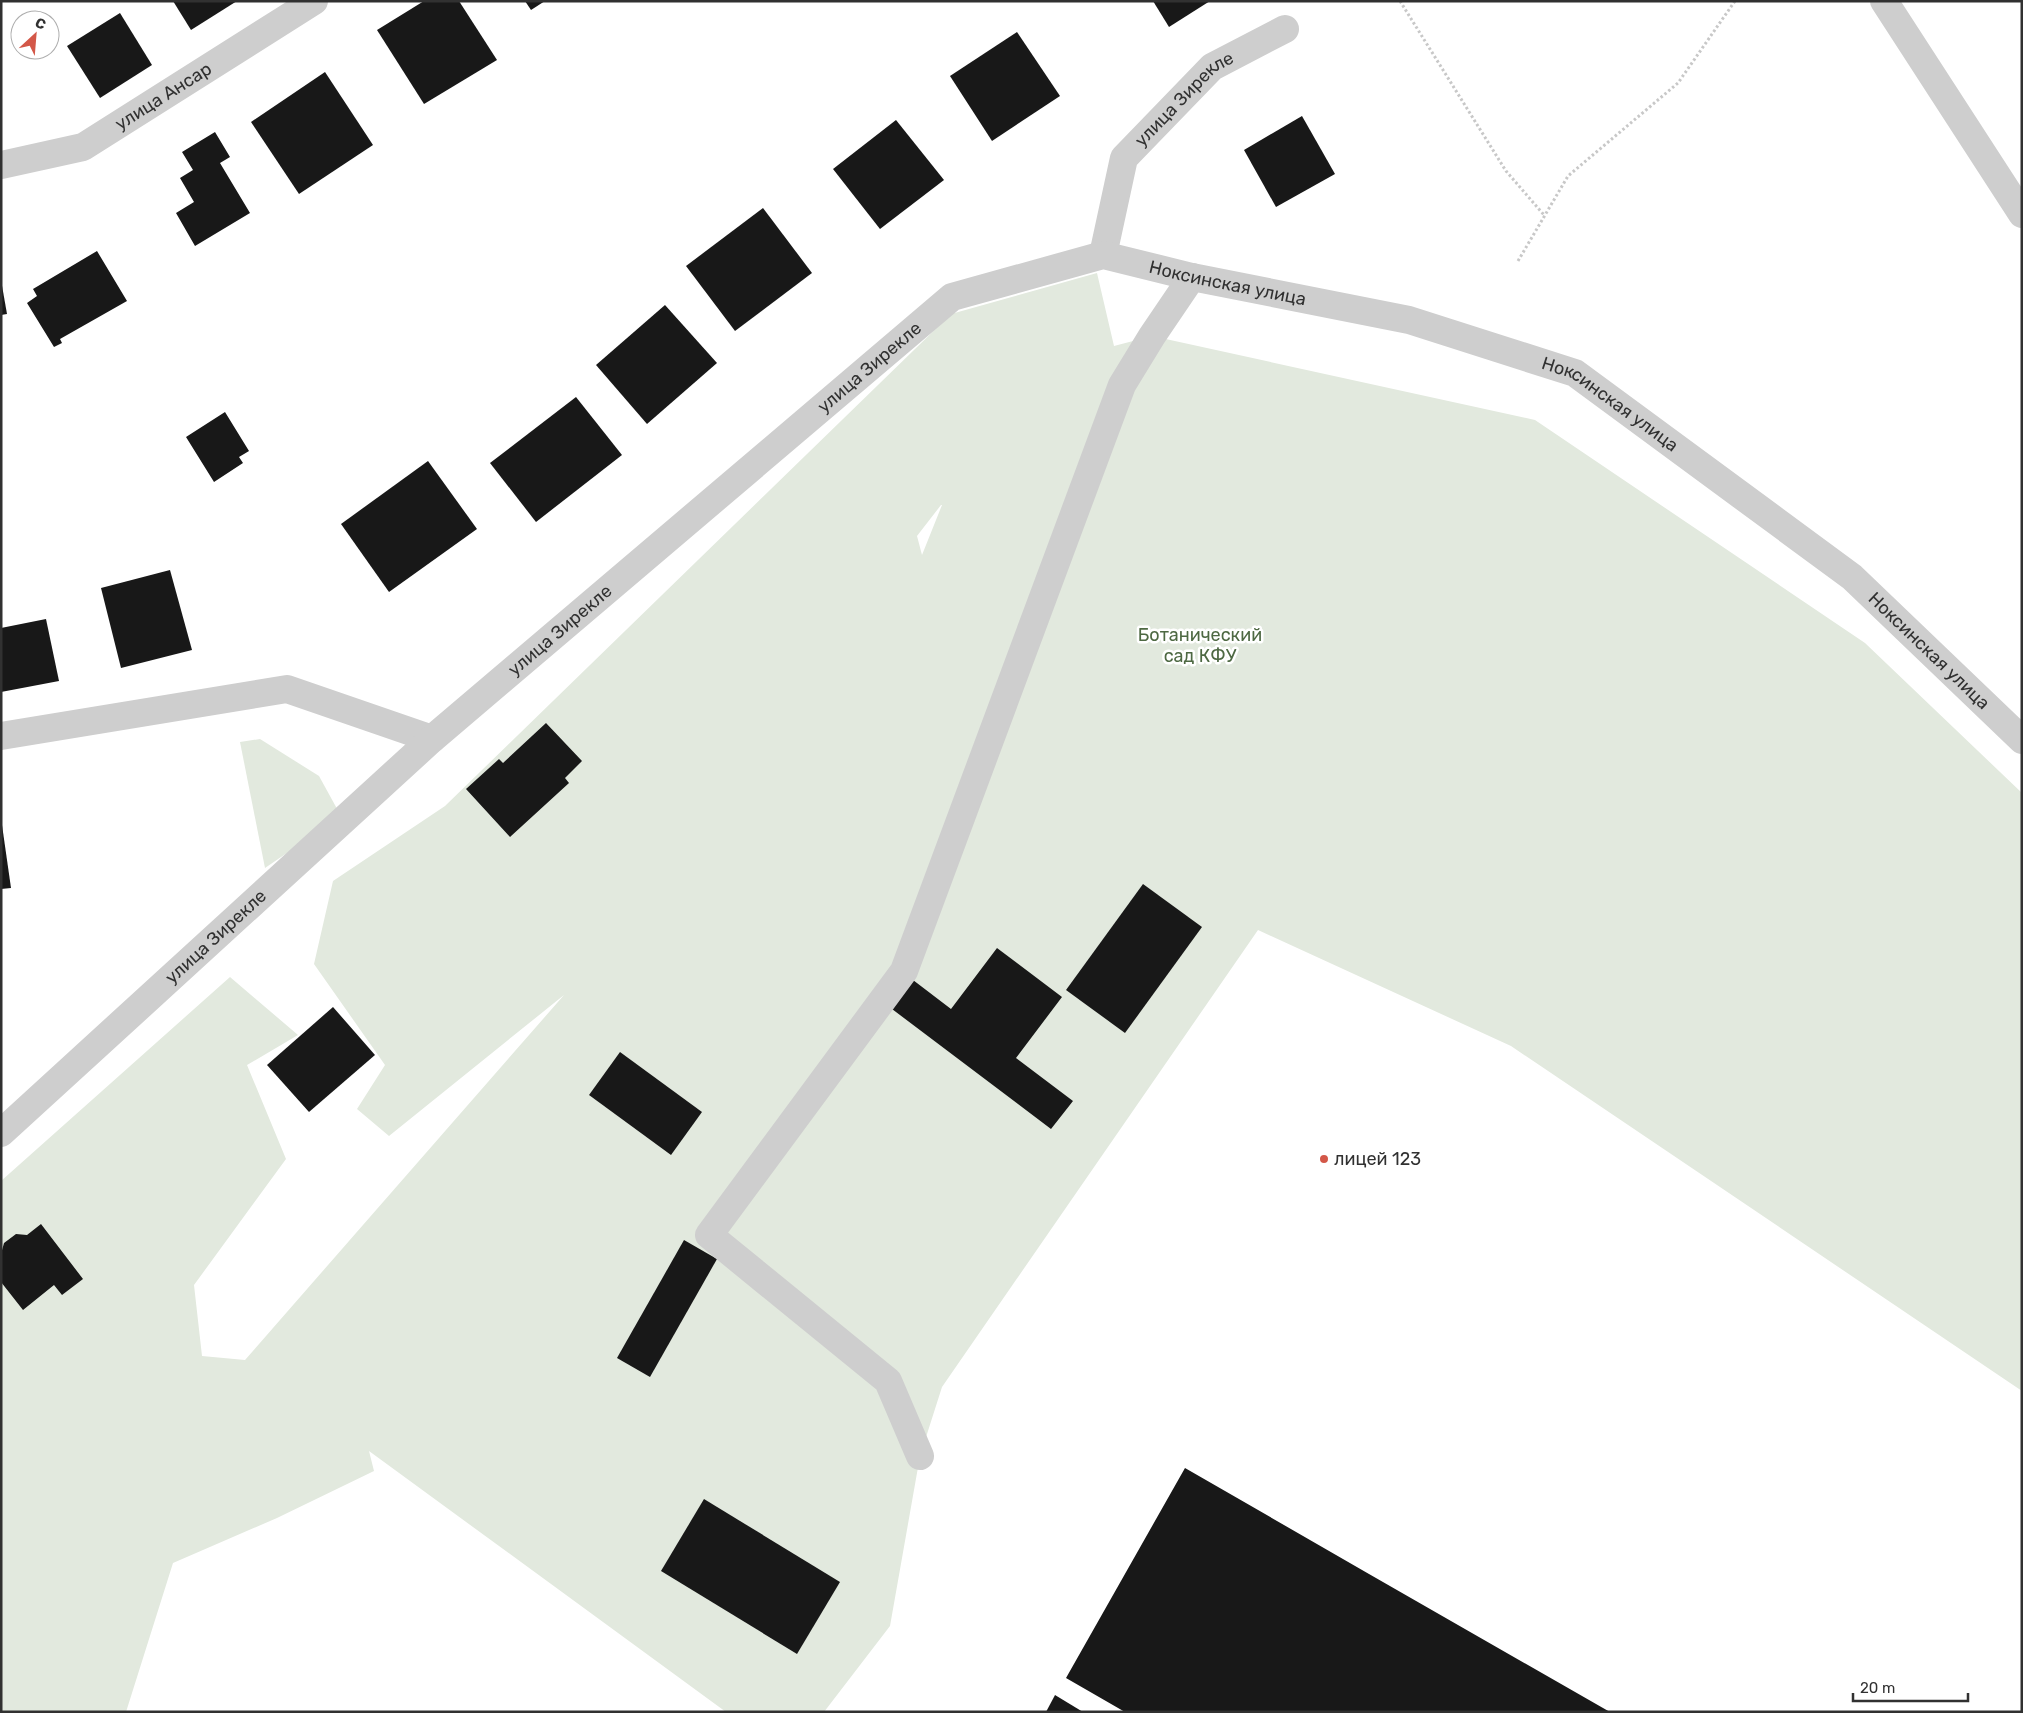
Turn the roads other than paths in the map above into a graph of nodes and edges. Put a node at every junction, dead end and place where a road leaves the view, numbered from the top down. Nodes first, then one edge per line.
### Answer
1 (314, 1) edge
2 (1884, 1) edge
3 (1285, 29) dead end
4 (1, 165) edge
5 (2022, 214) edge
6 (1103, 255) junction
7 (1192, 277) junction
8 (1, 736) edge
9 (432, 739) junction
10 (2022, 740) edge
11 (1, 1133) edge
12 (920, 1456) dead end

1 - 4 street, улица Ансар
2 - 5 street
3 - 6 street, улица Зирекле
6 - 7 street, Ноксинская улица
6 - 9 street, улица Зирекле
7 - 10 street, Ноксинская улица
7 - 12 street
8 - 9 street
9 - 11 street, улица Зирекле

